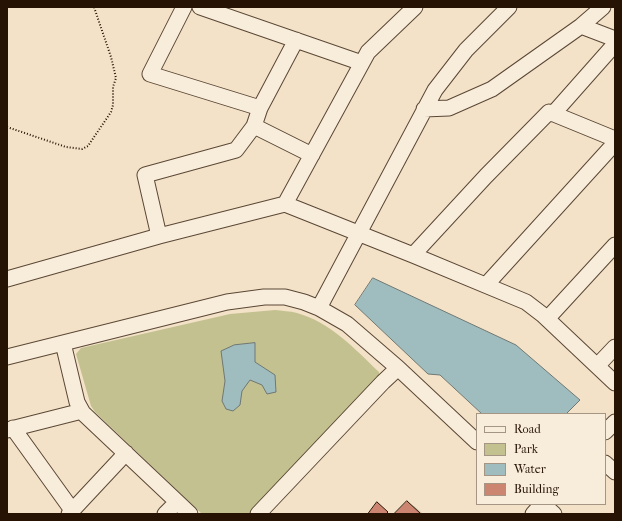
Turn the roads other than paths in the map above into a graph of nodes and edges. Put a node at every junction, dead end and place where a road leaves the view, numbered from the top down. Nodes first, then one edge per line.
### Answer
1 (184, 7) edge
2 (200, 7) edge
3 (415, 7) edge
4 (603, 7) edge
5 (505, 8) edge
6 (581, 26) junction
7 (615, 39) edge
8 (296, 40) junction
9 (615, 44) edge
10 (362, 63) junction
11 (260, 108) junction
12 (424, 109) junction
13 (553, 114) junction
14 (254, 126) junction
15 (614, 144) edge
16 (312, 155) junction
17 (285, 204) junction
18 (359, 233) junction
19 (159, 236) junction
20 (615, 245) edge
21 (413, 255) junction
22 (7, 279) edge
23 (486, 285) junction
24 (319, 308) junction
25 (547, 319) junction
26 (63, 343) junction
27 (615, 347) edge
28 (7, 357) edge
29 (597, 366) junction
30 (398, 368) junction
31 (615, 383) edge
32 (82, 411) junction
33 (615, 422) edge
34 (10, 429) edge
35 (606, 431) edge
36 (476, 441) edge
37 (126, 453) junction
38 (606, 464) edge
39 (615, 472) edge
40 (177, 502) junction
41 (542, 505) edge
42 (544, 505) edge
43 (70, 512) edge
44 (165, 514) edge
45 (190, 514) edge
46 (258, 514) edge
47 (532, 514) edge
48 (554, 514) edge

1 - 11 street
2 - 8 street
3 - 10 street
4 - 6 street
5 - 12 street
6 - 7 street
6 - 12 street
8 - 10 street
8 - 11 street
9 - 13 street
10 - 16 street
11 - 14 street
12 - 18 street
13 - 15 street
13 - 21 street
14 - 16 street
14 - 19 street
15 - 23 street
16 - 17 street
17 - 18 street
17 - 19 street
18 - 21 street
18 - 24 street
19 - 22 street
20 - 25 street
21 - 23 street
23 - 25 street
24 - 26 street
24 - 30 street
25 - 29 street
26 - 28 street
26 - 32 street
27 - 29 street
29 - 31 street
30 - 36 street
30 - 46 street
32 - 34 street
32 - 37 street
33 - 35 street
34 - 43 street
37 - 40 street
37 - 43 street
38 - 39 street
40 - 44 street
40 - 45 street
41 - 47 street
42 - 48 street

